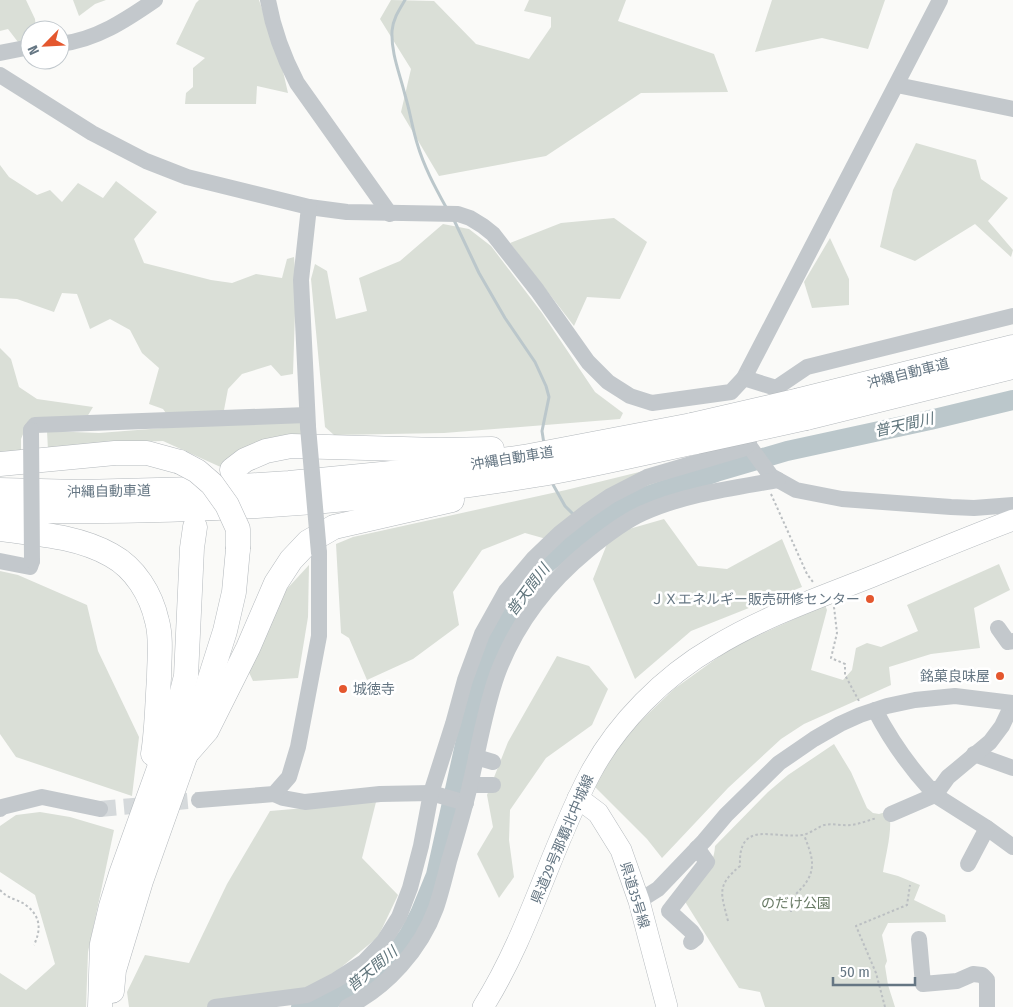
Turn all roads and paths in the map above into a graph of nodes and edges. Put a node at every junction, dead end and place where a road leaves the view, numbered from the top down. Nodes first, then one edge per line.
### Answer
1 (155, 0) edge
2 (268, 0) edge
3 (940, 0) edge
4 (70, 43) edge
5 (20, 49) edge
6 (0, 53) edge
7 (0, 75) edge
8 (897, 85) junction
9 (1013, 109) edge
10 (308, 207) junction
11 (390, 214) junction
12 (1013, 316) edge
13 (1013, 347) edge
14 (1013, 367) edge
15 (744, 378) junction
16 (731, 392) junction
17 (803, 409) junction
18 (307, 421) junction
19 (694, 433) junction
20 (611, 441) junction
21 (749, 446) junction
22 (0, 464) edge
23 (232, 470) dead end
24 (537, 474) junction
25 (774, 483) junction
26 (0, 490) edge
27 (1013, 505) edge
28 (0, 510) edge
29 (1013, 520) edge
30 (195, 527) dead end
31 (0, 529) edge
32 (0, 561) edge
33 (815, 585) dead end
34 (834, 601) dead end
35 (998, 628) dead end
36 (1013, 641) edge
37 (1013, 703) edge
38 (868, 708) junction
39 (186, 754) junction
40 (974, 754) junction
41 (476, 757) junction
42 (493, 762) dead end
43 (1013, 768) edge
44 (470, 784) junction
45 (493, 785) dead end
46 (937, 792) junction
47 (432, 793) junction
48 (274, 794) junction
49 (578, 798) junction
50 (199, 800) tunnel mouth
51 (466, 803) junction
52 (100, 808) tunnel mouth
53 (145, 808) junction
54 (0, 809) edge
55 (891, 814) joint
56 (987, 828) junction
57 (804, 835) junction
58 (1013, 847) edge
59 (697, 848) junction
60 (968, 864) dead end
61 (910, 884) dead end
62 (0, 890) edge
63 (638, 901) junction
64 (791, 912) dead end
65 (728, 921) dead end
66 (919, 940) dead end
67 (691, 942) dead end
68 (34, 945) dead end
69 (100, 1007) edge
70 (113, 1007) edge
71 (215, 1007) edge
72 (347, 1007) edge
73 (483, 1007) edge
74 (667, 1007) edge
75 (885, 1007) edge
76 (987, 1007) edge

1 - 4 street
2 - 11 street
3 - 8 street
5 - 6 street
7 - 10 street
8 - 9 street
8 - 15 street
10 - 11 street
10 - 18 street
11 - 16 street
12 - 15 street
13 - 17 highway, 沖縄自動車道
14 - 17 highway, 沖縄自動車道
15 - 16 street
16 - 21 street
17 - 19 highway, 沖縄自動車道, bridge
18 - 32 street, bridge
18 - 48 street, bridge
19 - 20 highway, 沖縄自動車道
19 - 24 highway, 沖縄自動車道
20 - 23 highway
20 - 26 highway, 沖縄自動車道
21 - 25 street
21 - 47 street
22 - 39 highway, bridge
24 - 28 highway, 沖縄自動車道
24 - 39 highway
25 - 27 street
25 - 33 path
25 - 41 street
29 - 49 main road, 県道29号那覇北中城線
30 - 53 highway
31 - 53 highway
34 - 38 path
35 - 36 street
37 - 38 street
37 - 40 street
38 - 46 street
38 - 59 street
39 - 70 highway
40 - 43 street
40 - 46 street
41 - 42 street
41 - 44 street
44 - 45 street
44 - 51 street
46 - 55 street
46 - 56 street
47 - 48 street
47 - 51 street
47 - 71 street
48 - 50 street
49 - 63 main road, 県道35号線
49 - 73 main road, 県道29号那覇北中城線
51 - 72 street
52 - 54 street
53 - 69 highway
55 - 57 path
56 - 58 street
56 - 60 street
57 - 64 path
57 - 65 path
59 - 63 street
59 - 67 street
61 - 75 path
62 - 68 path
63 - 74 main road, 県道35号線
66 - 76 street

